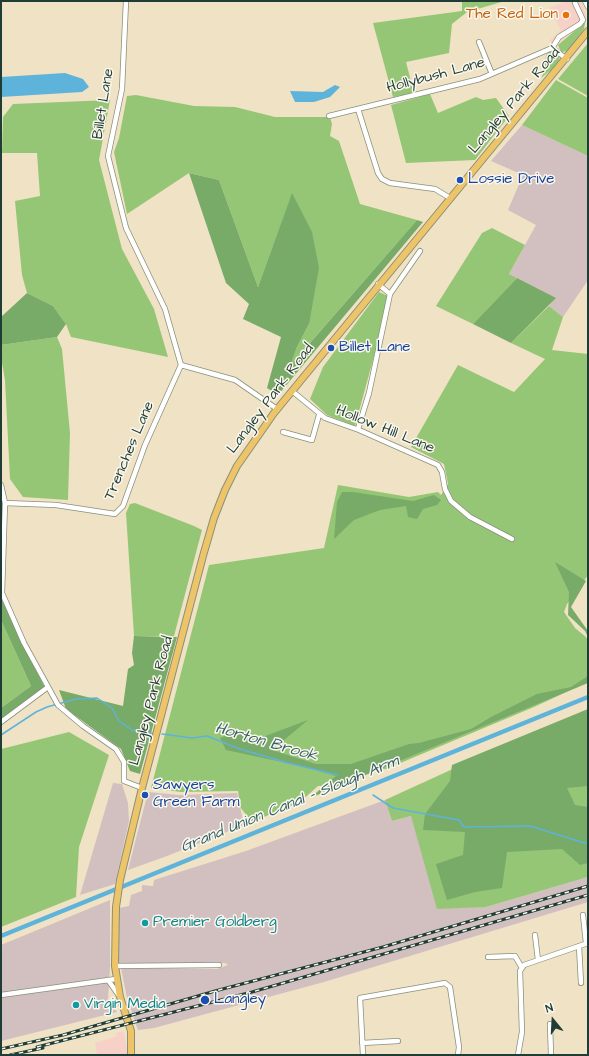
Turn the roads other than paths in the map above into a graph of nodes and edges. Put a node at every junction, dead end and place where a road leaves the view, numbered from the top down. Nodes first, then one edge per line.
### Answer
1 (126, 1) edge
2 (585, 1) edge
3 (575, 3) dead end
4 (588, 7) edge
5 (588, 31) edge
6 (479, 42) dead end
7 (552, 48) junction
8 (567, 59) junction
9 (492, 74) junction
10 (358, 109) junction
11 (329, 116) dead end
12 (450, 198) junction
13 (420, 251) dead end
14 (378, 284) junction
15 (390, 294) junction
16 (181, 365) junction
17 (292, 391) junction
18 (277, 409) junction
19 (319, 415) junction
20 (358, 429) junction
21 (283, 432) dead end
22 (1, 485) edge
23 (5, 503) junction
24 (512, 539) dead end
25 (48, 687) junction
26 (1, 722) edge
27 (142, 788) junction
28 (583, 915) dead end
29 (535, 935) dead end
30 (587, 943) edge
31 (579, 946) junction
32 (488, 958) dead end
33 (538, 960) junction
34 (220, 965) dead end
35 (115, 966) junction
36 (522, 968) junction
37 (116, 979) junction
38 (108, 980) junction
39 (581, 983) dead end
40 (1, 995) edge
41 (120, 997) junction
42 (550, 1024) dead end
43 (398, 1041) dead end
44 (362, 1043) junction
45 (131, 1055) edge
46 (363, 1055) edge
47 (458, 1055) edge
48 (518, 1055) edge
49 (551, 1055) edge

1 - 16 street, Billet Lane
2 - 4 street
3 - 7 street
5 - 8 main road, Langley Park Road
6 - 9 street
7 - 8 street
7 - 9 street, Hollybush Lane
8 - 12 main road, Langley Park Road
9 - 10 street, Hollybush Lane
10 - 11 street, Hollybush Lane
10 - 12 street
12 - 14 main road, Langley Park Road
13 - 15 street
14 - 15 street
14 - 17 main road, Langley Park Road
15 - 20 street
16 - 18 street
16 - 23 street, Trenches Lane
17 - 18 main road, Langley Park Road
17 - 19 street, Hollow Hill Lane
18 - 27 main road, Langley Park Road
19 - 20 street, Hollow Hill Lane
19 - 21 street
20 - 24 street, Hollow Hill Lane
22 - 23 street
23 - 25 street
25 - 26 street
25 - 27 street
27 - 35 main road, Langley Park Road
28 - 30 street
29 - 33 street
30 - 31 street
31 - 33 street
31 - 39 street
32 - 36 street
33 - 36 street
34 - 35 street
35 - 37 main road, Langley Park Road
36 - 48 street
37 - 38 street
37 - 41 main road, Langley Park Road
38 - 40 street
38 - 41 street
41 - 45 main road, Langley Park Road
42 - 49 street
43 - 44 street
44 - 46 street
44 - 47 street

